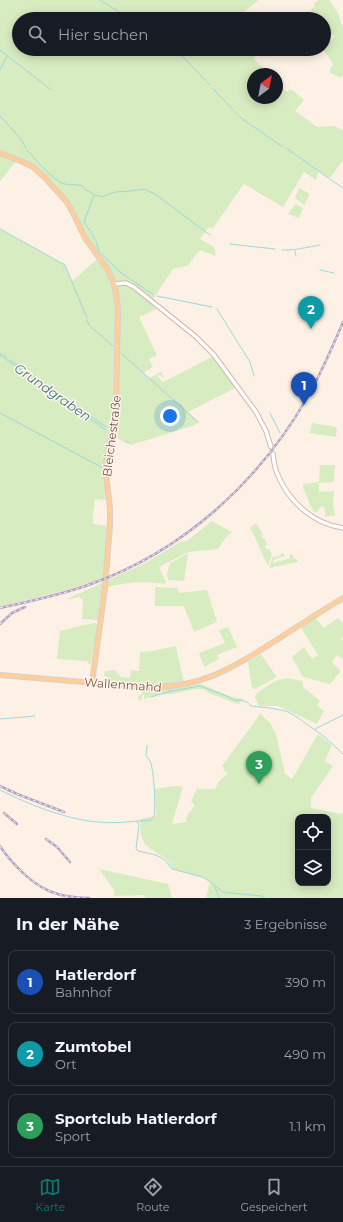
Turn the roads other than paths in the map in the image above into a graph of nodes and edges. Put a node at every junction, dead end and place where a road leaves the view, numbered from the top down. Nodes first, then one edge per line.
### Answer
1 (0, 153) edge
2 (114, 285) junction
3 (271, 447) dead end
4 (273, 454) dead end
5 (343, 528) edge
6 (343, 598) edge
7 (0, 674) edge
8 (92, 683) junction

1 - 2 main road, Bleichestraße
2 - 3 street
2 - 8 main road, Bleichestraße
4 - 5 street
6 - 8 main road, Wallenmahd
7 - 8 main road, Wallenmahd

